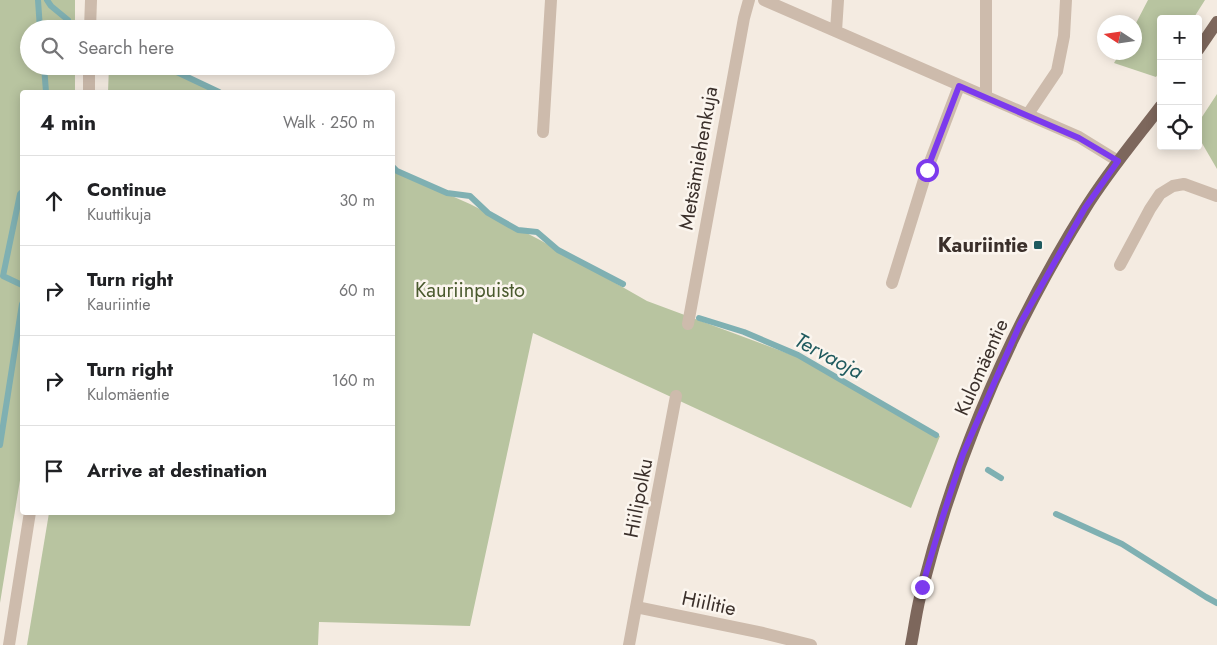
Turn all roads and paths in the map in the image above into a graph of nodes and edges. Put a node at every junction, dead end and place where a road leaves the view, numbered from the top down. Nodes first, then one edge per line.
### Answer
1 (91, 0) edge
2 (551, 0) edge
3 (749, 0) edge
4 (764, 0) edge
5 (838, 0) edge
6 (986, 0) edge
7 (1066, 0) edge
8 (90, 20) edge
9 (1217, 22) edge
10 (836, 31) junction
11 (1202, 44) edge
12 (89, 75) edge
13 (959, 86) junction
14 (89, 90) edge
15 (986, 96) junction
16 (1157, 111) edge
17 (1028, 114) junction
18 (543, 132) dead end
19 (1118, 161) junction
20 (1217, 196) edge
21 (1120, 265) dead end
22 (892, 284) dead end
23 (688, 324) dead end
24 (676, 396) dead end
25 (30, 515) edge
26 (636, 607) junction
27 (9, 645) edge
28 (629, 645) edge
29 (812, 645) edge
30 (911, 645) edge

1 - 8 street
2 - 18 street
3 - 23 street, Metsämiehenkuja
4 - 10 street
5 - 10 street
6 - 15 street
7 - 17 street
9 - 11 main road
10 - 13 street
12 - 14 street
13 - 15 street
13 - 22 street
15 - 17 street
16 - 19 main road, Kulomäentie
17 - 19 street
19 - 30 main road, Kulomäentie
20 - 21 street
24 - 26 street, Hiilipolku
25 - 27 street
26 - 28 street
26 - 29 street, Hiilitie

